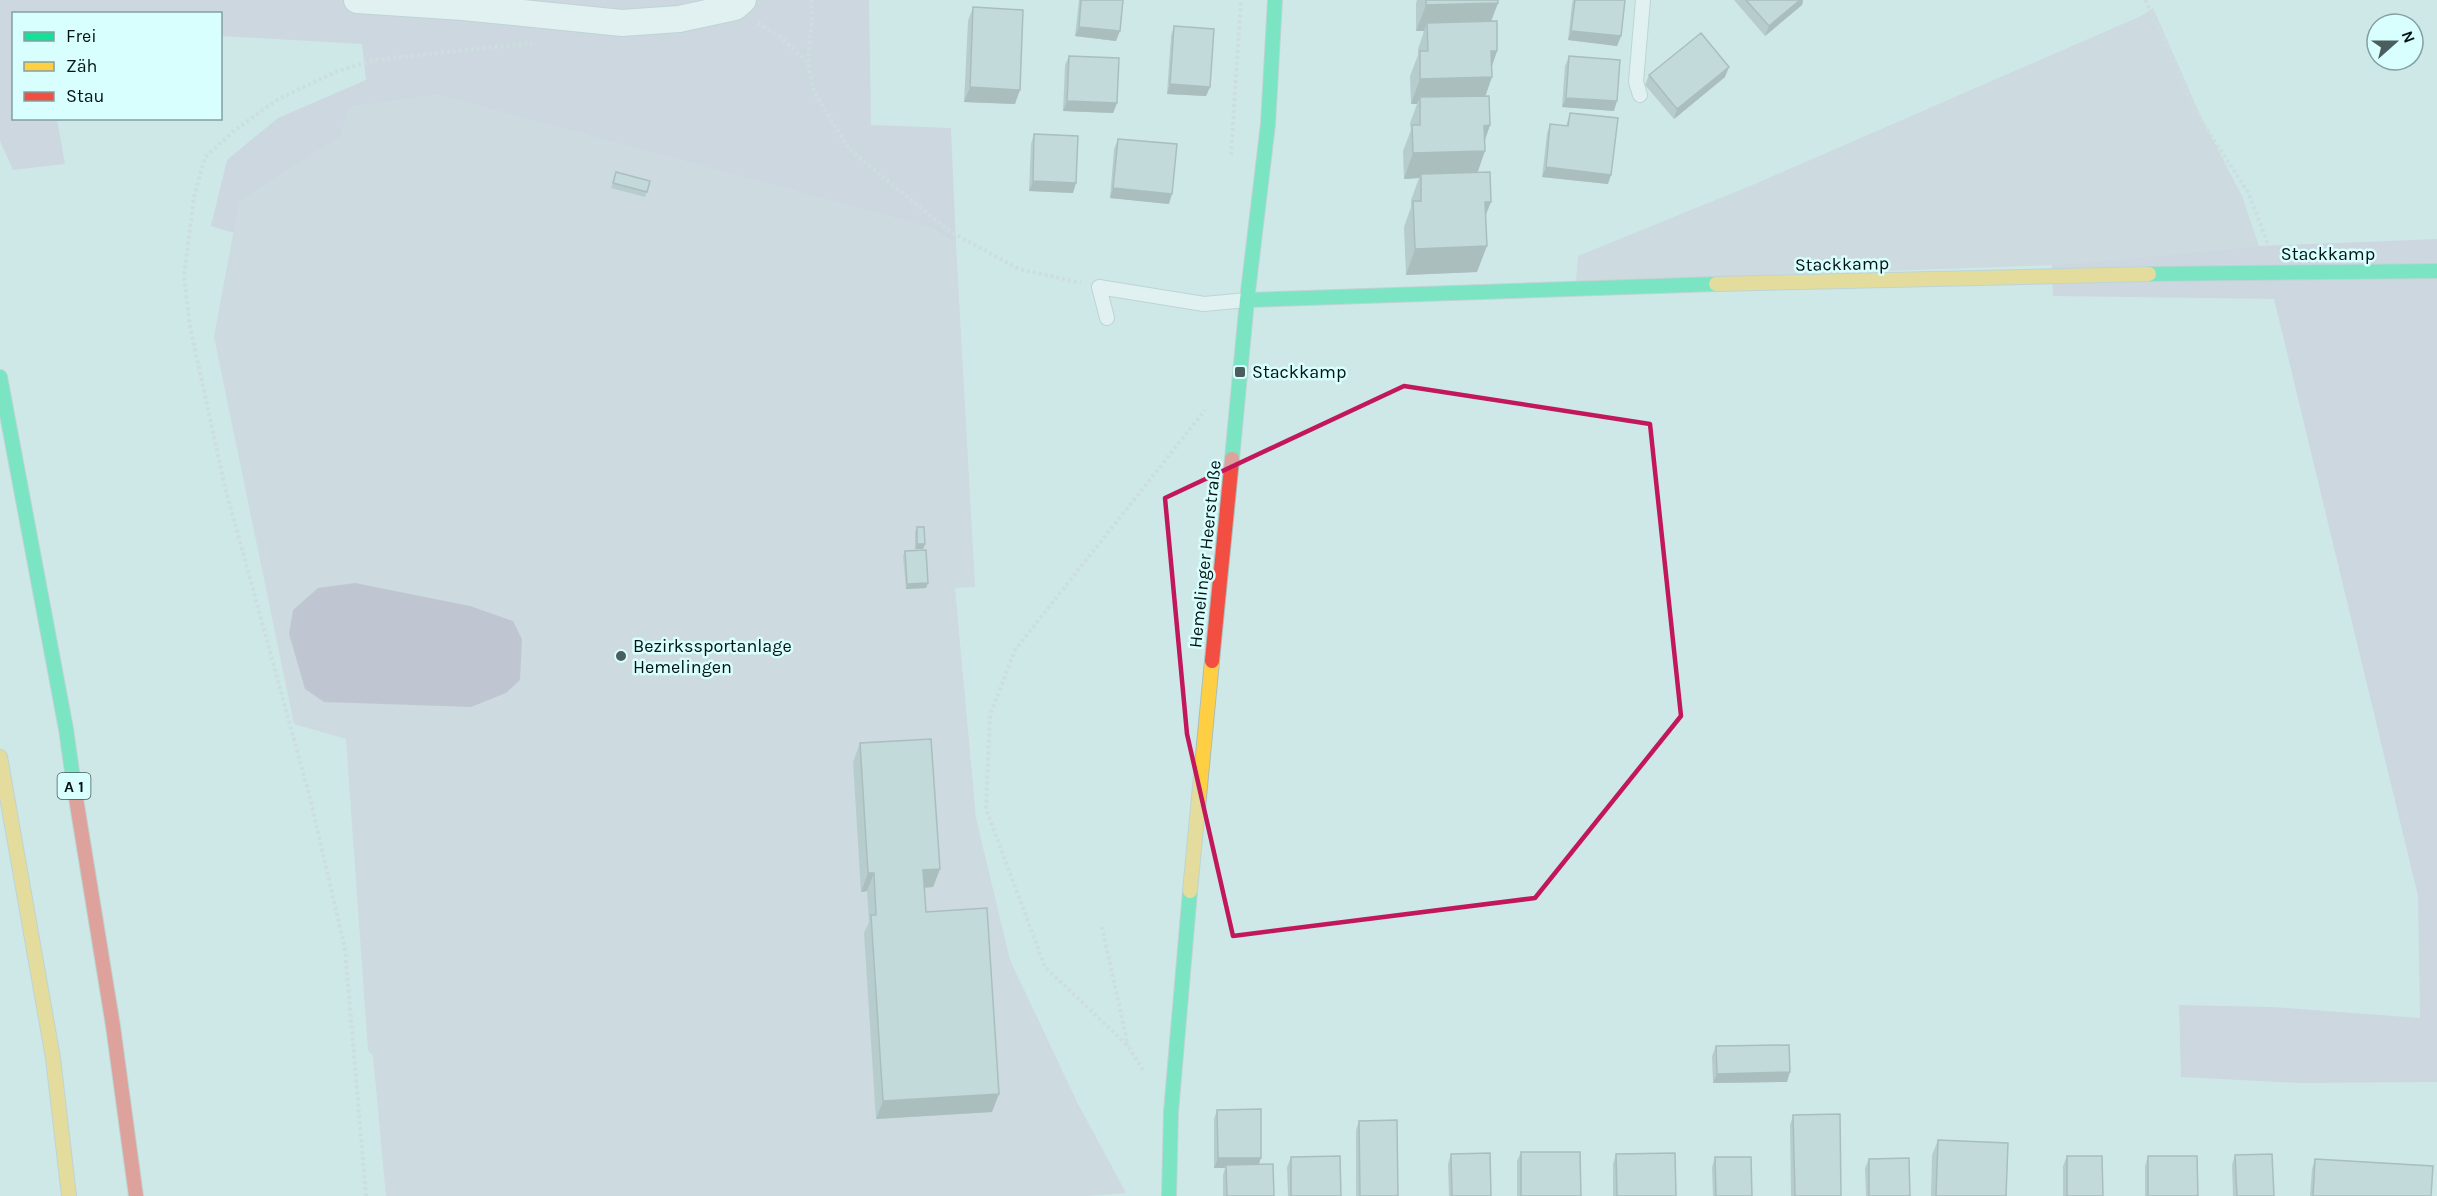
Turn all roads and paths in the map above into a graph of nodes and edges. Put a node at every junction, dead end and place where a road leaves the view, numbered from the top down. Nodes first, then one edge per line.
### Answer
1 (357, 0) edge
2 (811, 0) edge
3 (1275, 0) edge
4 (1643, 0) edge
5 (2145, 0) edge
6 (739, 4) edge
7 (533, 43) dead end
8 (808, 63) junction
9 (1640, 94) dead end
10 (2437, 271) edge
11 (2279, 272) junction
12 (1099, 287) junction
13 (1247, 300) junction
14 (1107, 318) dead end
15 (0, 377) edge
16 (1239, 387) junction
17 (0, 757) edge
18 (1102, 927) dead end
19 (1128, 1046) junction
20 (1171, 1112) junction
21 (69, 1196) edge
22 (136, 1196) edge
23 (366, 1196) edge
24 (1169, 1196) edge

1 - 6 street
2 - 8 path
3 - 13 main road, Hemelinger Heerstraße
4 - 9 lane
5 - 11 path
6 - 8 path
7 - 23 path
8 - 12 path
10 - 11 main road, Stackkamp
11 - 13 main road, Stackkamp
12 - 13 lane
12 - 14 lane
13 - 16 main road, Hemelinger Heerstraße
15 - 22 main road, A 1
16 - 19 path
16 - 20 main road, Hemelinger Heerstraße
17 - 21 main road
18 - 19 path
19 - 20 path
20 - 24 main road, Hemelinger Heerstraße

